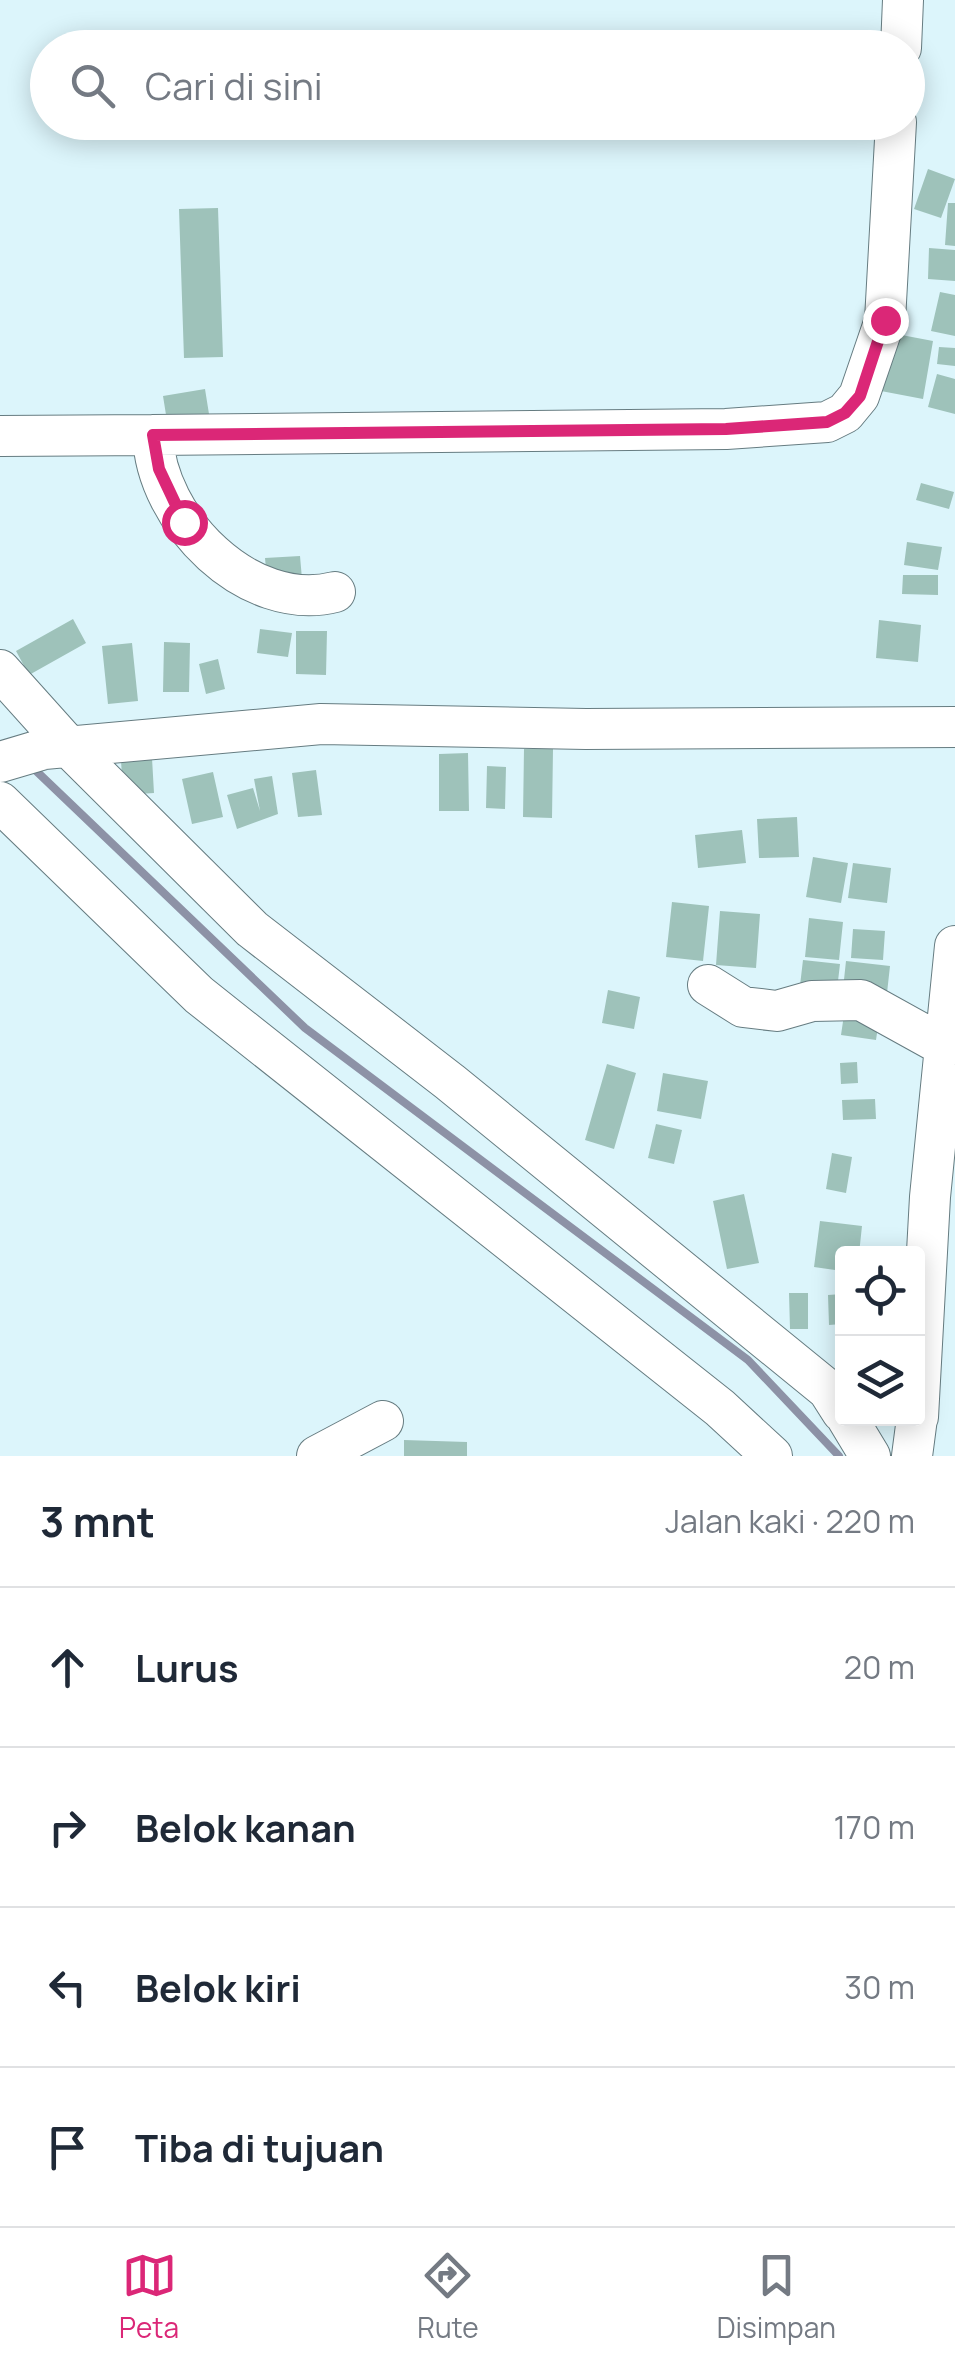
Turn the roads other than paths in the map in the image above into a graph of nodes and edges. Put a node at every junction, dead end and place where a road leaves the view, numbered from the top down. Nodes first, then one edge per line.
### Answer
1 (903, 0) edge
2 (901, 30) edge
3 (895, 140) edge
4 (153, 435) junction
5 (0, 436) edge
6 (335, 592) dead end
7 (0, 670) edge
8 (955, 727) edge
9 (57, 748) junction
10 (0, 762) edge
11 (0, 802) edge
12 (955, 946) edge
13 (708, 985) dead end
14 (946, 1047) junction
15 (835, 1401) edge
16 (928, 1404) edge
17 (384, 1421) dead end
18 (851, 1426) edge
19 (317, 1456) edge
20 (772, 1456) edge
21 (870, 1456) edge
22 (912, 1456) edge

1 - 2 street
3 - 4 street
4 - 5 street
4 - 6 street
7 - 9 street
8 - 9 street
9 - 10 street
9 - 15 street
11 - 20 street
12 - 14 street
13 - 14 street
14 - 16 street
16 - 22 street
17 - 19 street
18 - 21 street

